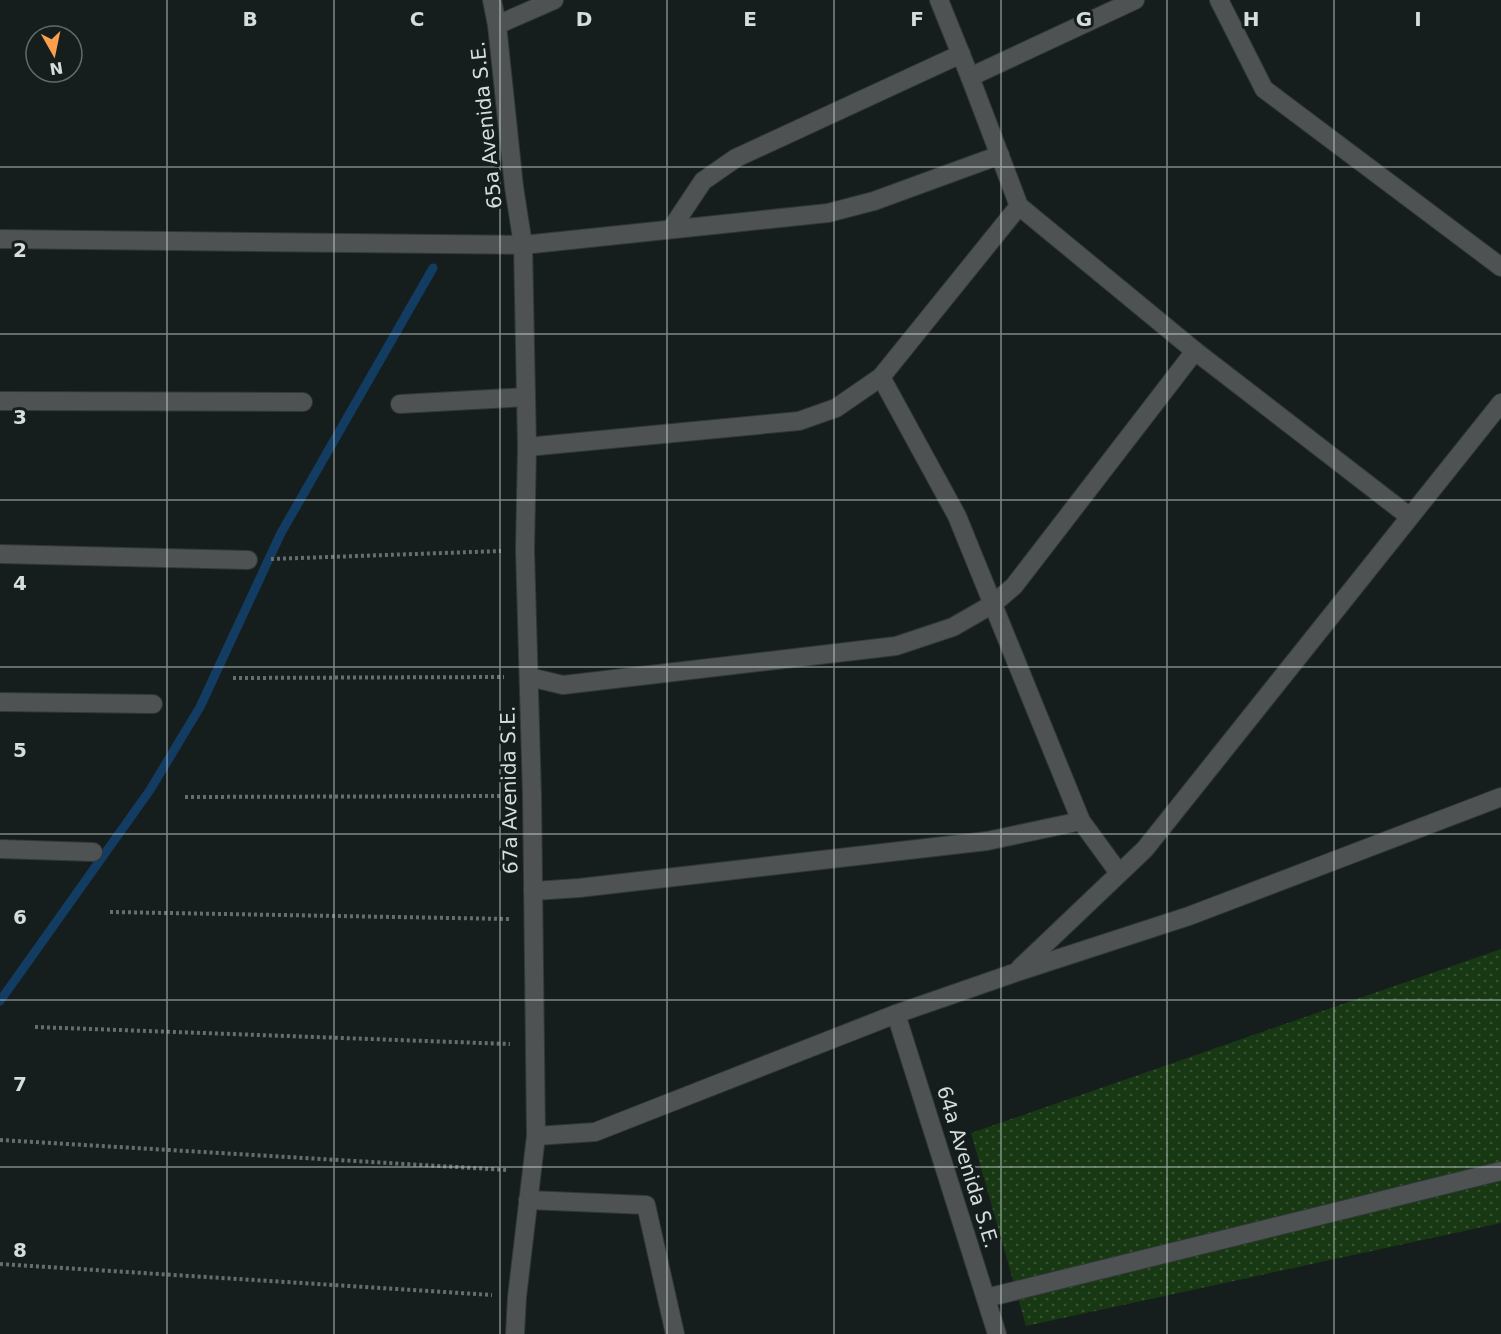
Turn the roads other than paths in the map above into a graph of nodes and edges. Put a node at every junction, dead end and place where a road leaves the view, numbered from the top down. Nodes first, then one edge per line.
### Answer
1 (492, 0) edge
2 (554, 0) edge
3 (939, 0) edge
4 (1135, 0) edge
5 (1219, 0) edge
6 (497, 25) junction
7 (961, 54) junction
8 (970, 77) junction
9 (1000, 155) junction
10 (1019, 206) junction
11 (671, 229) junction
12 (0, 239) edge
13 (523, 245) junction
14 (1501, 267) edge
15 (1195, 351) junction
16 (881, 377) junction
17 (526, 397) junction
18 (0, 401) edge
19 (303, 402) dead end
20 (1501, 403) edge
21 (400, 404) dead end
22 (527, 447) junction
23 (1410, 517) junction
24 (0, 554) edge
25 (248, 560) dead end
26 (993, 604) junction
27 (529, 677) junction
28 (0, 702) edge
29 (153, 704) dead end
30 (1501, 797) edge
31 (1081, 821) junction
32 (0, 849) edge
33 (93, 852) dead end
34 (1119, 873) junction
35 (533, 891) junction
36 (1017, 972) junction
37 (896, 1014) junction
38 (536, 1136) junction
39 (1501, 1171) edge
40 (528, 1200) junction
41 (986, 1298) junction
42 (515, 1334) edge
43 (675, 1334) edge
44 (997, 1334) edge

1 - 6 street, 65a Avenida S.E.
2 - 6 street
3 - 7 street
4 - 8 street
5 - 14 street
6 - 13 street, 65a Avenida S.E.
7 - 8 street
7 - 11 street
8 - 9 street
9 - 10 street
9 - 11 street
10 - 15 street
10 - 16 street
11 - 13 street
12 - 13 street
13 - 17 street, 67a Avenida S.E.
15 - 23 street
15 - 26 street
16 - 22 street
16 - 26 street
17 - 21 street
17 - 22 street, 67a Avenida S.E.
18 - 19 street
20 - 23 street
22 - 27 street, 67a Avenida S.E.
23 - 34 street
24 - 25 street
26 - 27 street
26 - 31 street
27 - 35 street, 67a Avenida S.E.
28 - 29 street
30 - 36 street
31 - 34 street
31 - 35 street
32 - 33 street
34 - 36 street
35 - 38 street, 67a Avenida S.E.
36 - 37 street
37 - 38 street
37 - 41 street, 64a Avenida S.E.
38 - 40 street, 67a Avenida S.E.
39 - 41 street
40 - 42 street, 67a Avenida S.E.
40 - 43 street
41 - 44 street, 64a Avenida S.E.

